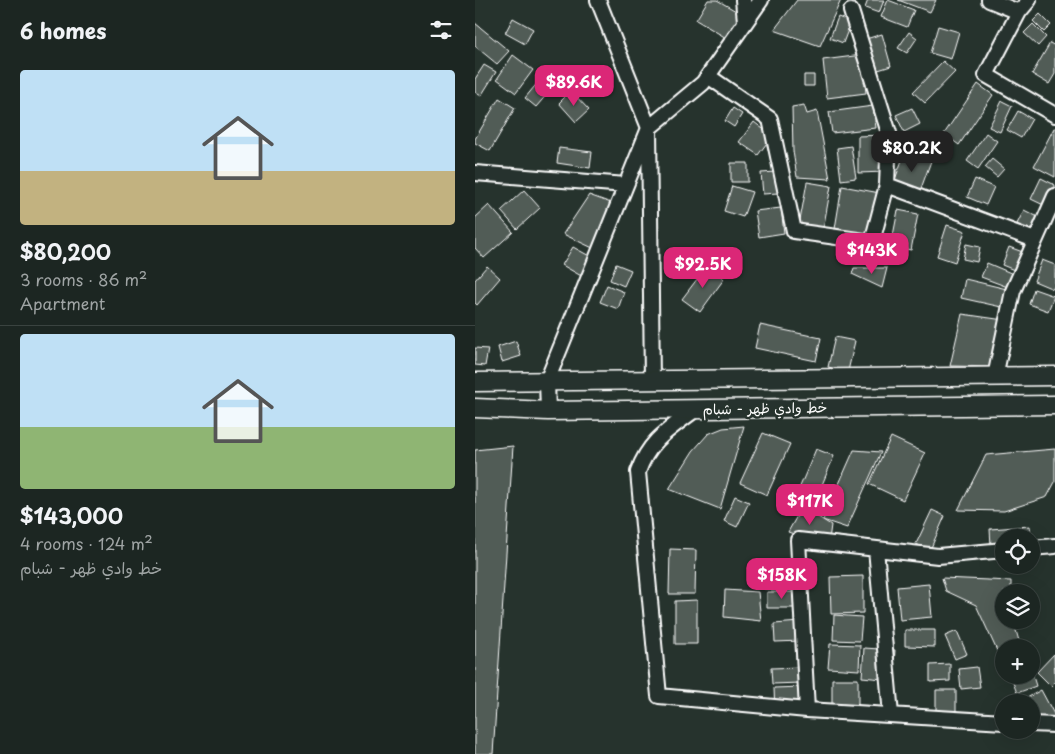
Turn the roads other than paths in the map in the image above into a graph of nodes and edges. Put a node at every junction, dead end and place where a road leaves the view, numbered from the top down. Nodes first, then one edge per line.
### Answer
1 (599, 0) edge
2 (743, 0) edge
3 (761, 0) edge
4 (989, 0) edge
5 (1029, 0) edge
6 (851, 11) dead end
7 (1019, 12) junction
8 (745, 21) junction
9 (708, 76) junction
10 (1055, 115) edge
11 (649, 128) junction
12 (475, 173) edge
13 (626, 185) junction
14 (887, 185) junction
15 (1055, 196) edge
16 (1035, 240) junction
17 (1055, 376) edge
18 (995, 377) junction
19 (652, 380) junction
20 (547, 381) junction
21 (475, 382) edge
22 (1055, 405) edge
23 (475, 408) edge
24 (696, 409) junction
25 (548, 411) junction
26 (1055, 546) edge
27 (1040, 547) edge
28 (876, 549) junction
29 (995, 551) edge
30 (807, 710) junction
31 (891, 715) junction
32 (995, 721) edge
33 (1040, 724) edge
34 (1055, 725) edge

1 - 11 street
2 - 8 street
3 - 8 street
4 - 7 street
5 - 7 street
6 - 14 street
7 - 10 street
8 - 9 street
9 - 11 street
9 - 14 street
11 - 13 street
11 - 19 street
12 - 13 street
13 - 20 street
14 - 16 street
15 - 16 street
16 - 18 street
17 - 18 main road, خط وادي ظهر - شبام
18 - 19 main road, خط وادي ظهر - شبام
19 - 20 main road, خط وادي ظهر - شبام
20 - 21 main road, خط وادي ظهر - شبام
20 - 25 street
22 - 24 main road, خط وادي ظهر - شبام
23 - 25 main road, خط وادي ظهر - شبام
24 - 25 main road, خط وادي ظهر - شبام
24 - 30 street
26 - 27 street
28 - 29 street
28 - 30 street
28 - 31 street
30 - 31 street
31 - 32 street
33 - 34 street

